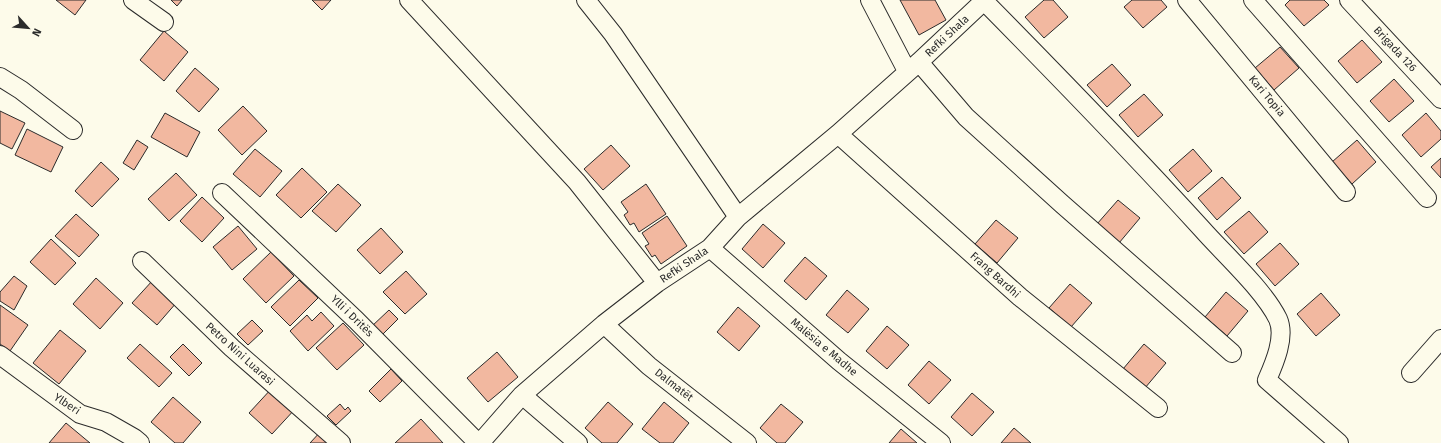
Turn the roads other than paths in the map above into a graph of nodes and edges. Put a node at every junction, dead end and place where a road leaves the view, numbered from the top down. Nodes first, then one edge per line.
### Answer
1 (133, 0) edge
2 (409, 0) edge
3 (586, 0) edge
4 (870, 0) edge
5 (984, 0) edge
6 (1187, 0) edge
7 (1253, 0) edge
8 (1349, 0) edge
9 (164, 22) dead end
10 (913, 67) junction
11 (0, 77) edge
12 (1441, 98) edge
13 (73, 130) dead end
14 (838, 134) junction
15 (1346, 192) dead end
16 (222, 193) dead end
17 (1427, 198) dead end
18 (738, 217) junction
19 (710, 248) junction
20 (142, 261) dead end
21 (657, 283) junction
22 (604, 324) junction
23 (1441, 339) edge
24 (1232, 353) dead end
25 (0, 355) edge
26 (1411, 373) dead end
27 (522, 395) junction
28 (1158, 408) dead end
29 (140, 443) edge
30 (341, 443) edge
31 (479, 443) edge
32 (578, 443) edge
33 (747, 443) edge
34 (941, 443) edge
35 (1339, 443) edge

1 - 9 street
2 - 21 street
3 - 18 street
4 - 10 street
5 - 10 street, Refki Shala
5 - 35 street
6 - 15 street, Kari Topia
7 - 17 street
8 - 12 street, Brigada 126
10 - 14 street, Refki Shala
10 - 24 street
11 - 13 street
14 - 18 street, Refki Shala
14 - 28 street, Frang Bardhi
16 - 31 street, Ylli i Dritës
18 - 19 street, Refki Shala
19 - 21 street, Refki Shala
19 - 34 street, Malësia e Madhe
20 - 30 street, Petro Nini Luarasi
21 - 22 street, Refki Shala
22 - 27 street, Refki Shala
22 - 33 street, Dalmatët
23 - 26 street
25 - 29 street, Ylberi
27 - 31 street, Refki Shala
27 - 32 street

